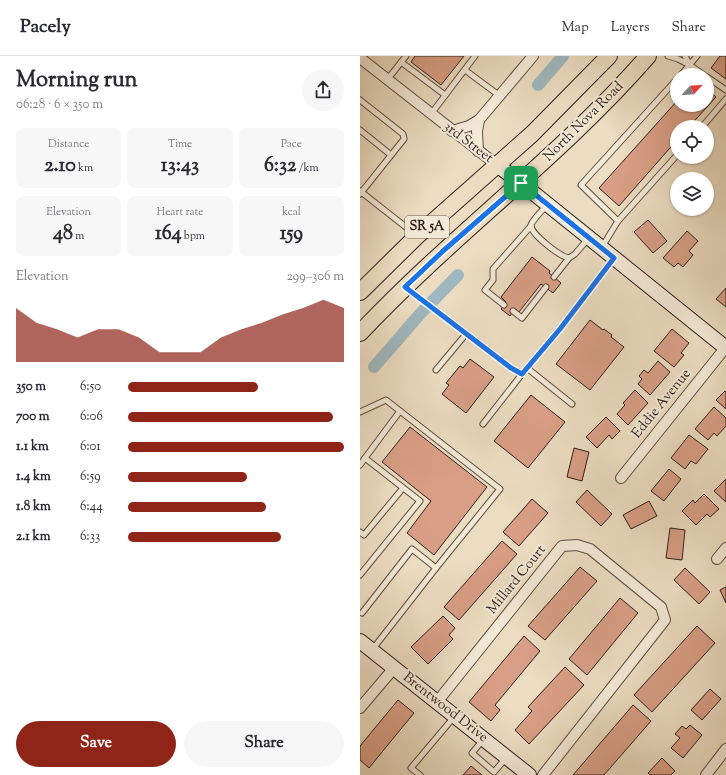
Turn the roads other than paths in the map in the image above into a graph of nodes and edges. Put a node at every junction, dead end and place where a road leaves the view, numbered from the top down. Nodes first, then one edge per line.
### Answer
1 (406, 56) edge
2 (475, 56) edge
3 (533, 56) edge
4 (609, 56) edge
5 (648, 56) edge
6 (668, 56) edge
7 (685, 56) edge
8 (697, 56) edge
9 (360, 58) edge
10 (401, 62) junction
11 (690, 65) junction
12 (687, 68) edge
13 (694, 68) edge
14 (464, 70) junction
15 (387, 80) junction
16 (714, 82) edge
17 (670, 87) edge
18 (726, 90) edge
19 (445, 96) junction
20 (500, 96) junction
21 (360, 100) edge
22 (726, 100) edge
23 (431, 114) junction
24 (479, 120) junction
25 (708, 120) edge
26 (360, 130) edge
27 (452, 131) junction
28 (478, 151) junction
29 (391, 155) junction
30 (670, 163) edge
31 (497, 165) junction
32 (521, 183) junction
33 (360, 193) edge
34 (548, 204) junction
35 (618, 221) junction
36 (532, 226) junction
37 (417, 236) junction
38 (589, 238) junction
39 (602, 248) junction
40 (568, 258) junction
41 (614, 258) junction
42 (554, 277) dead end
43 (546, 287) dead end
44 (408, 288) junction
45 (360, 292) edge
46 (504, 305) dead end
47 (513, 311) dead end
48 (360, 333) edge
49 (466, 334) junction
50 (726, 348) edge
51 (527, 368) junction
52 (436, 370) dead end
53 (522, 374) junction
54 (572, 404) dead end
55 (400, 411) junction
56 (360, 412) edge
57 (483, 424) dead end
58 (365, 458) junction
59 (360, 465) edge
60 (621, 478) dead end
61 (402, 488) junction
62 (360, 532) edge
63 (726, 548) edge
64 (717, 559) dead end
65 (436, 568) junction
66 (360, 575) edge
67 (362, 613) dead end
68 (360, 641) edge
69 (371, 650) junction
70 (394, 668) junction
71 (437, 702) junction
72 (360, 708) edge
73 (455, 716) junction
74 (484, 739) junction
75 (726, 749) edge
76 (507, 757) junction
77 (420, 775) edge
78 (529, 775) edge
79 (544, 775) edge
80 (706, 775) edge

1 - 10 lane
2 - 14 lane
3 - 20 street
4 - 31 main road, North Nova Road / SR 5A
5 - 32 main road, North Nova Road / SR 5A
6 - 11 lane
7 - 11 lane
8 - 11 lane
9 - 15 street, 3rd Street
10 - 15 lane
10 - 19 lane
11 - 12 lane
11 - 13 lane
14 - 19 lane
14 - 20 lane
15 - 23 street, 3rd Street
16 - 18 lane
17 - 35 lane
19 - 23 lane
20 - 24 street
21 - 29 lane
22 - 25 lane
23 - 27 street, 3rd Street
24 - 27 street
24 - 28 street
26 - 29 lane
27 - 28 street, 3rd Street
28 - 31 street, 3rd Street
29 - 33 lane
30 - 35 lane
31 - 32 street, 3rd Street
31 - 37 main road, North Nova Road / SR 5A
32 - 34 street, 3rd Street
32 - 44 main road, North Nova Road / SR 5A
33 - 37 lane
34 - 36 lane
34 - 38 street, 3rd Street
35 - 39 lane
36 - 40 lane
36 - 46 lane
37 - 45 main road, North Nova Road / SR 5A
38 - 39 street, 3rd Street
38 - 40 lane
39 - 41 street, 3rd Street
40 - 42 lane
41 - 50 street, 3rd Street
41 - 51 lane
43 - 47 lane
44 - 48 main road, North Nova Road / SR 5A
44 - 49 lane
49 - 52 lane
49 - 53 lane
50 - 60 street, Eddie Avenue
51 - 53 lane
51 - 54 lane
53 - 57 lane
55 - 56 lane
55 - 58 lane
55 - 65 lane
58 - 59 lane
58 - 61 lane
61 - 62 lane
61 - 66 lane
63 - 64 street
65 - 67 lane
65 - 69 lane
68 - 69 street, Brentwood Drive
69 - 70 street, Brentwood Drive
70 - 71 street, Brentwood Drive
70 - 72 street
71 - 73 street, Brentwood Drive
71 - 79 street, Millard Court
73 - 74 street, Brentwood Drive
73 - 77 lane
74 - 76 street, Brentwood Drive
74 - 76 lane
75 - 80 street
76 - 78 street, Brentwood Drive

